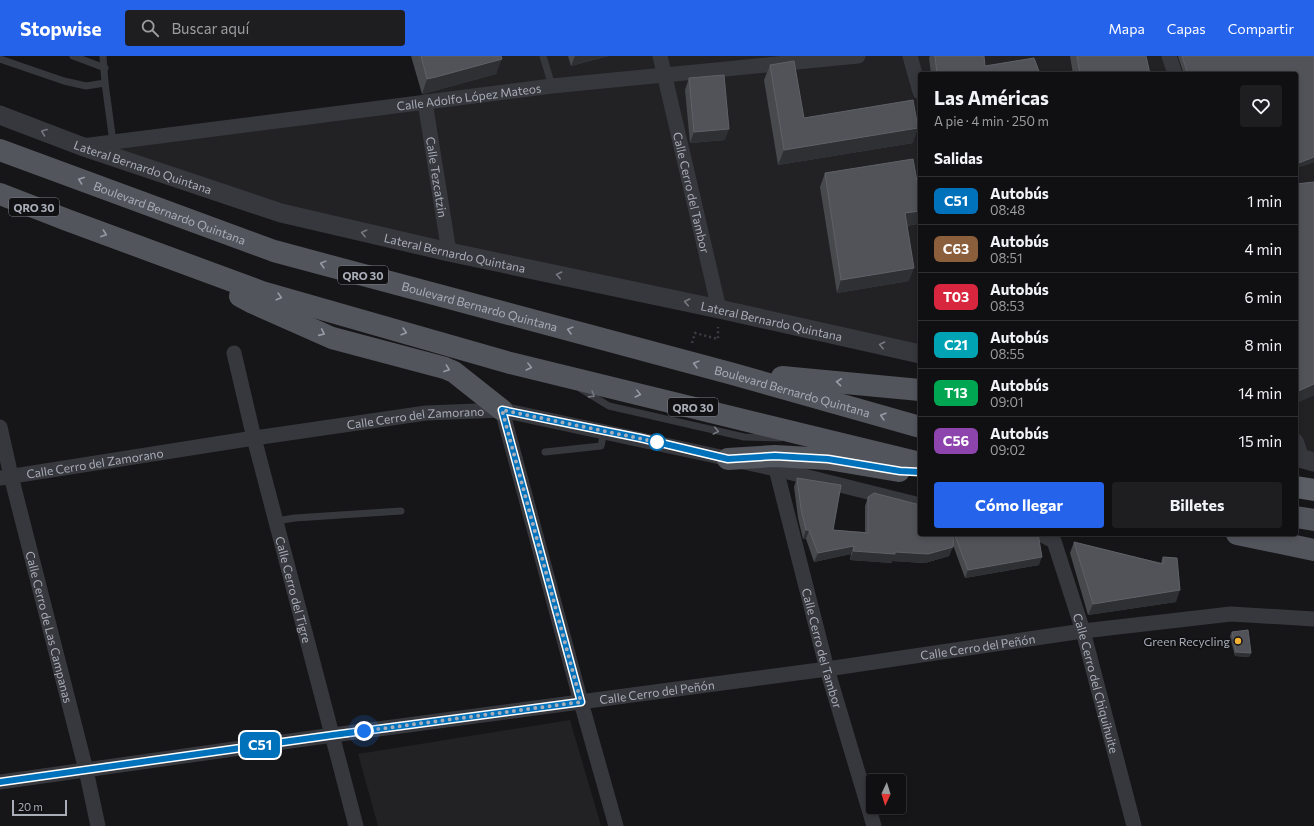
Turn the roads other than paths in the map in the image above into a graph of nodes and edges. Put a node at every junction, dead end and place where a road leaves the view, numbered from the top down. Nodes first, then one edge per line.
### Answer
1 (72, 56) edge
2 (103, 56) edge
3 (543, 56) edge
4 (660, 56) edge
5 (858, 56) edge
6 (910, 56) edge
7 (1169, 56) edge
8 (0, 59) edge
9 (105, 68) junction
10 (1174, 72) edge
11 (665, 75) junction
12 (105, 83) junction
13 (918, 85) edge
14 (552, 86) junction
15 (425, 102) junction
16 (0, 115) edge
17 (113, 142) junction
18 (81, 146) junction
19 (0, 150) edge
20 (0, 194) edge
21 (449, 252) junction
22 (174, 259) junction
23 (719, 309) junction
24 (234, 353) dead end
25 (918, 354) edge
26 (733, 374) junction
27 (918, 390) edge
28 (502, 410) junction
29 (918, 426) edge
30 (0, 427) edge
31 (604, 431) junction
32 (254, 438) junction
33 (1298, 446) edge
34 (544, 452) dead end
35 (728, 459) junction
36 (1304, 459) edge
37 (918, 462) edge
38 (776, 468) junction
39 (918, 472) edge
40 (5, 477) edge
41 (918, 504) edge
42 (401, 511) dead end
43 (1298, 517) edge
44 (1314, 520) edge
45 (276, 521) junction
46 (1044, 536) edge
47 (1244, 536) edge
48 (1245, 536) edge
49 (1314, 550) edge
50 (1314, 556) edge
51 (1314, 619) edge
52 (1083, 632) junction
53 (827, 669) junction
54 (581, 702) junction
55 (333, 735) junction
56 (86, 770) junction
57 (0, 782) edge
58 (98, 826) edge
59 (356, 826) edge
60 (616, 826) edge
61 (874, 826) edge
62 (1134, 826) edge

1 - 9 lane
2 - 9 lane
3 - 14 lane
4 - 11 street, Calle Cerro del Tambor
5 - 11 street, Calle Adolfo López Mateos
6 - 13 street
7 - 10 street
8 - 12 lane
9 - 12 lane
11 - 14 street, Calle Adolfo López Mateos
11 - 23 street, Calle Cerro del Tambor
12 - 17 lane
14 - 15 street, Calle Adolfo López Mateos
15 - 17 street, Calle Adolfo López Mateos
15 - 21 street, Calle Tezcatzin
18 -> 16 street, Lateral Bernardo Quintana
17 - 18 street, Calle Adolfo López Mateos
21 -> 18 street, Lateral Bernardo Quintana
26 -> 19 main road, Boulevard Bernardo Quintana / QRO 30
20 -> 22 main road, QRO 30
23 -> 21 street, Lateral Bernardo Quintana
22 -> 28 main road
22 -> 37 main road, QRO 30
25 -> 23 street, Lateral Bernardo Quintana
24 - 32 street, Calle Cerro del Tigre
27 -> 26 main road
29 -> 26 main road, Boulevard Bernardo Quintana / QRO 30
28 - 31 street, Calle Cerro del Zamorano
28 - 32 street, Calle Cerro del Zamorano
28 - 54 street
30 - 40 street, Calle Cerro de Las Campanas
31 - 34 lane
31 - 35 street, Calle Cerro del Zamorano
32 - 40 street, Calle Cerro del Zamorano
32 - 45 street, Calle Cerro del Tigre
33 - 36 street
35 - 38 street, Calle Cerro del Zamorano
35 - 39 main road
38 - 41 street, Calle Cerro del Zamorano
38 - 53 street, Calle Cerro del Tambor
40 - 56 street, Calle Cerro de Las Campanas
42 - 45 lane
43 - 44 main road
45 - 55 street, Calle Cerro del Tigre
46 - 52 street, Calle Cerro del Chiquihuite
47 - 50 main road
48 - 49 main road
51 - 52 street, Calle Cerro del Peñón
52 - 53 street, Calle Cerro del Peñón
52 - 62 street, Calle Cerro del Chiquihuite
53 - 54 street, Calle Cerro del Peñón
53 - 61 street, Calle Cerro del Tambor
54 - 55 street, Calle Cerro del Peñón
54 - 60 street
55 - 56 street, Calle Cerro del Peñón
55 - 59 street, Calle Cerro del Tigre
56 - 57 street, Calle Cerro del Peñón
56 - 58 street, Calle Cerro de Las Campanas

